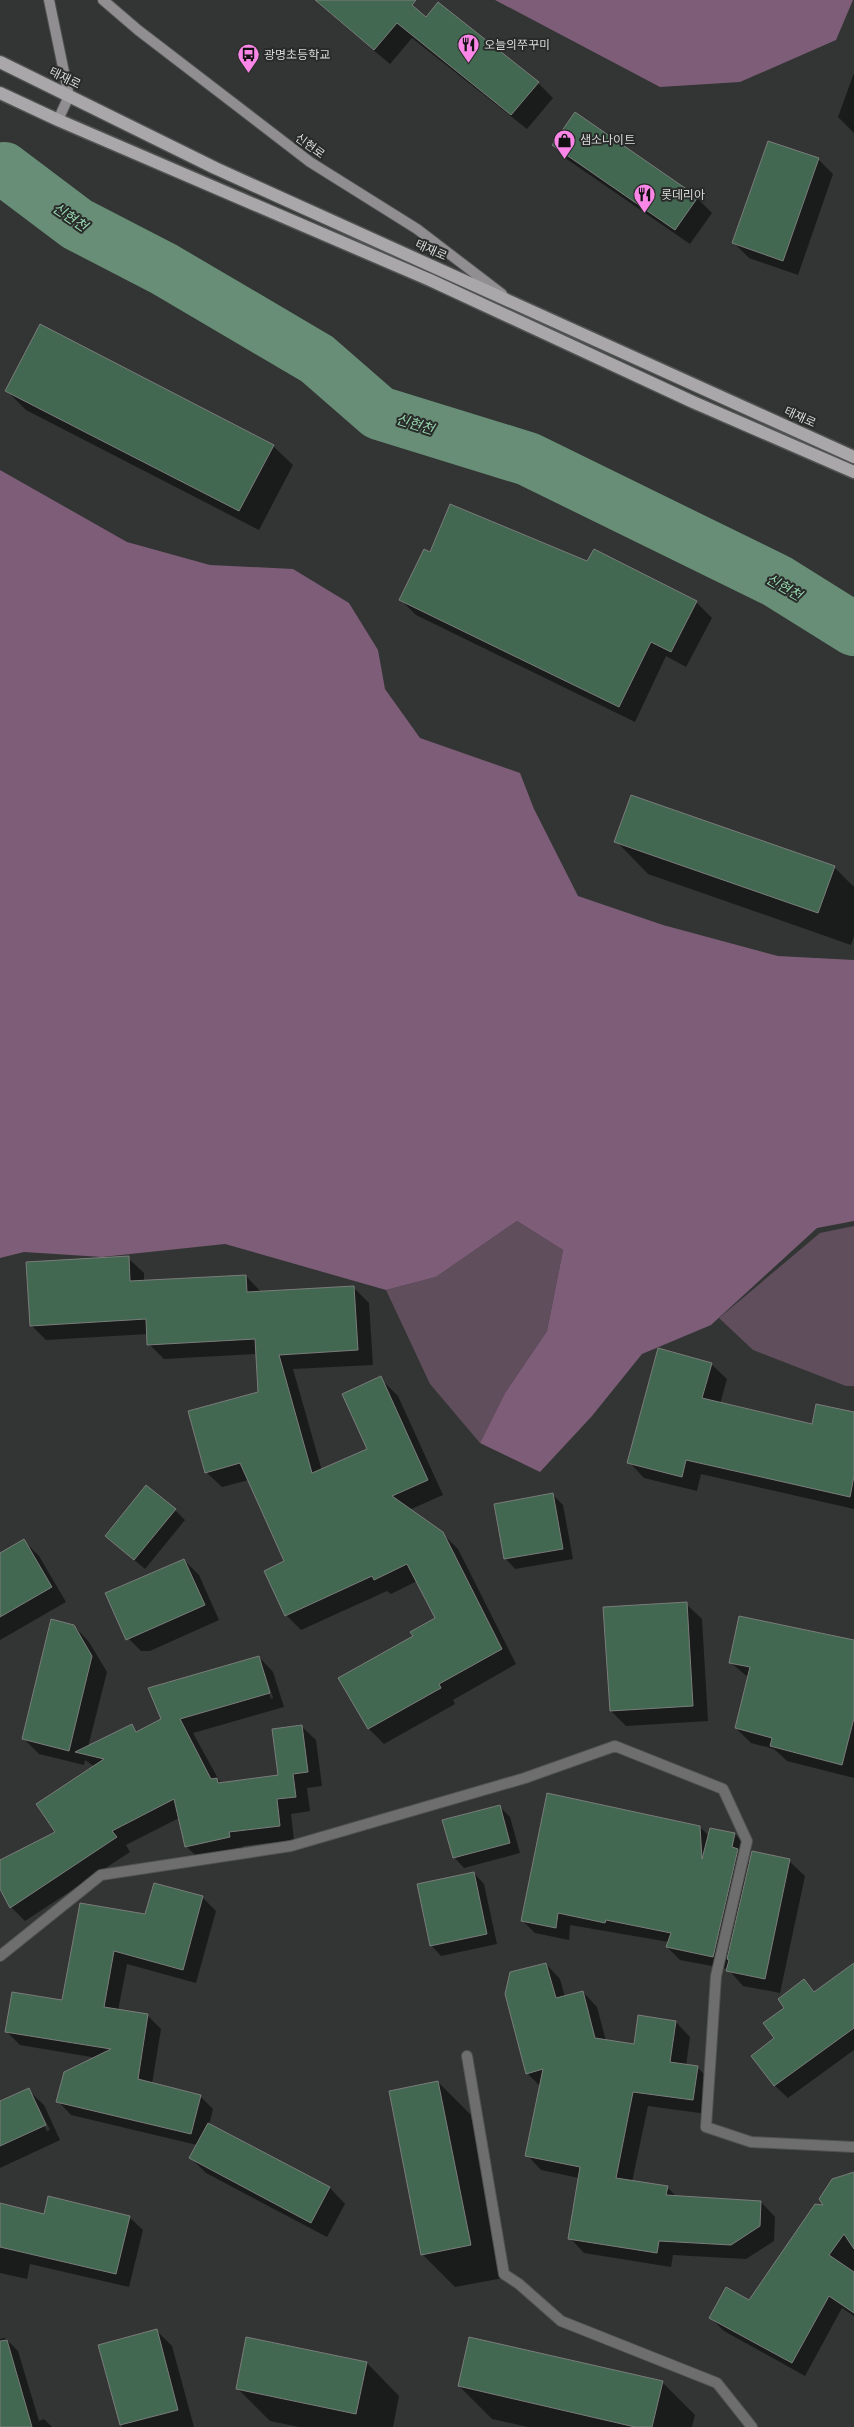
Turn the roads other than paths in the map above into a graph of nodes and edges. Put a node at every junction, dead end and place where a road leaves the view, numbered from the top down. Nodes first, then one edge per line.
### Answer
1 (49, 0) edge
2 (102, 0) edge
3 (0, 62) edge
4 (0, 93) edge
5 (69, 96) junction
6 (58, 120) junction
7 (511, 301) junction
8 (854, 457) edge
9 (854, 472) edge
10 (0, 1956) edge
11 (467, 2056) dead end
12 (854, 2147) edge
13 (752, 2427) edge

1 - 5 main road
2 - 7 main road, 신현로
3 - 5 main road, 태재로
4 - 6 main road
5 - 6 main road
5 - 7 main road, 태재로
6 - 9 main road
7 - 8 main road, 태재로
10 - 12 street
11 - 13 street

